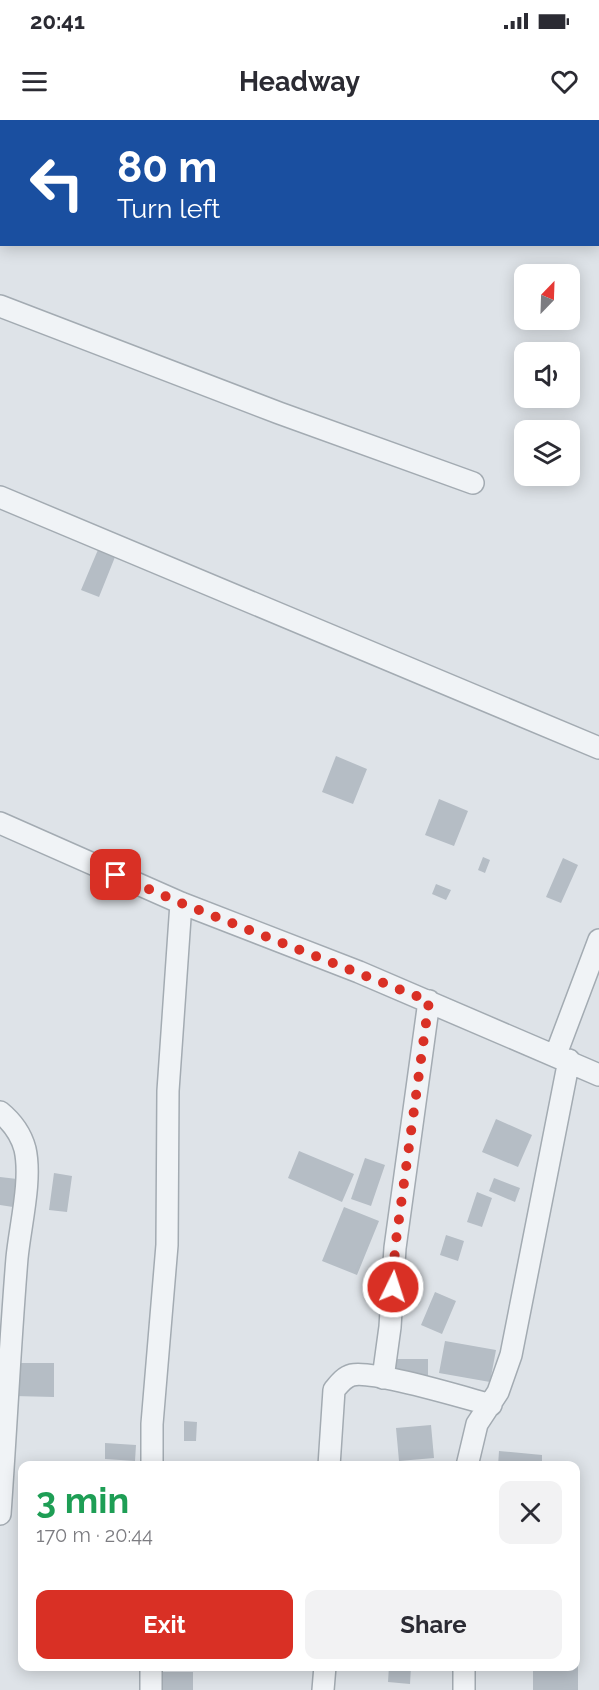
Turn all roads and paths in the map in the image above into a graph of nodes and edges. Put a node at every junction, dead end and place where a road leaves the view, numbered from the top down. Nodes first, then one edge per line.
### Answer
1 (0, 306) edge
2 (473, 483) dead end
3 (0, 496) edge
4 (599, 748) edge
5 (0, 824) edge
6 (181, 903) junction
7 (599, 940) edge
8 (429, 1001) junction
9 (563, 1057) junction
10 (599, 1075) edge
11 (0, 1112) edge
12 (383, 1378) junction
13 (491, 1405) junction
14 (152, 1461) edge
15 (329, 1461) edge
16 (468, 1461) edge
17 (0, 1514) edge
18 (151, 1671) edge
19 (325, 1671) edge
20 (464, 1671) edge
21 (151, 1690) edge
22 (324, 1690) edge
23 (464, 1690) edge

1 - 2 street
3 - 4 street
5 - 6 street
6 - 8 street
6 - 14 street
7 - 9 street
8 - 9 street
8 - 12 street
9 - 10 street
9 - 13 street
11 - 17 street
12 - 13 street
12 - 15 street
13 - 16 street
18 - 21 street
19 - 22 street
20 - 23 street

